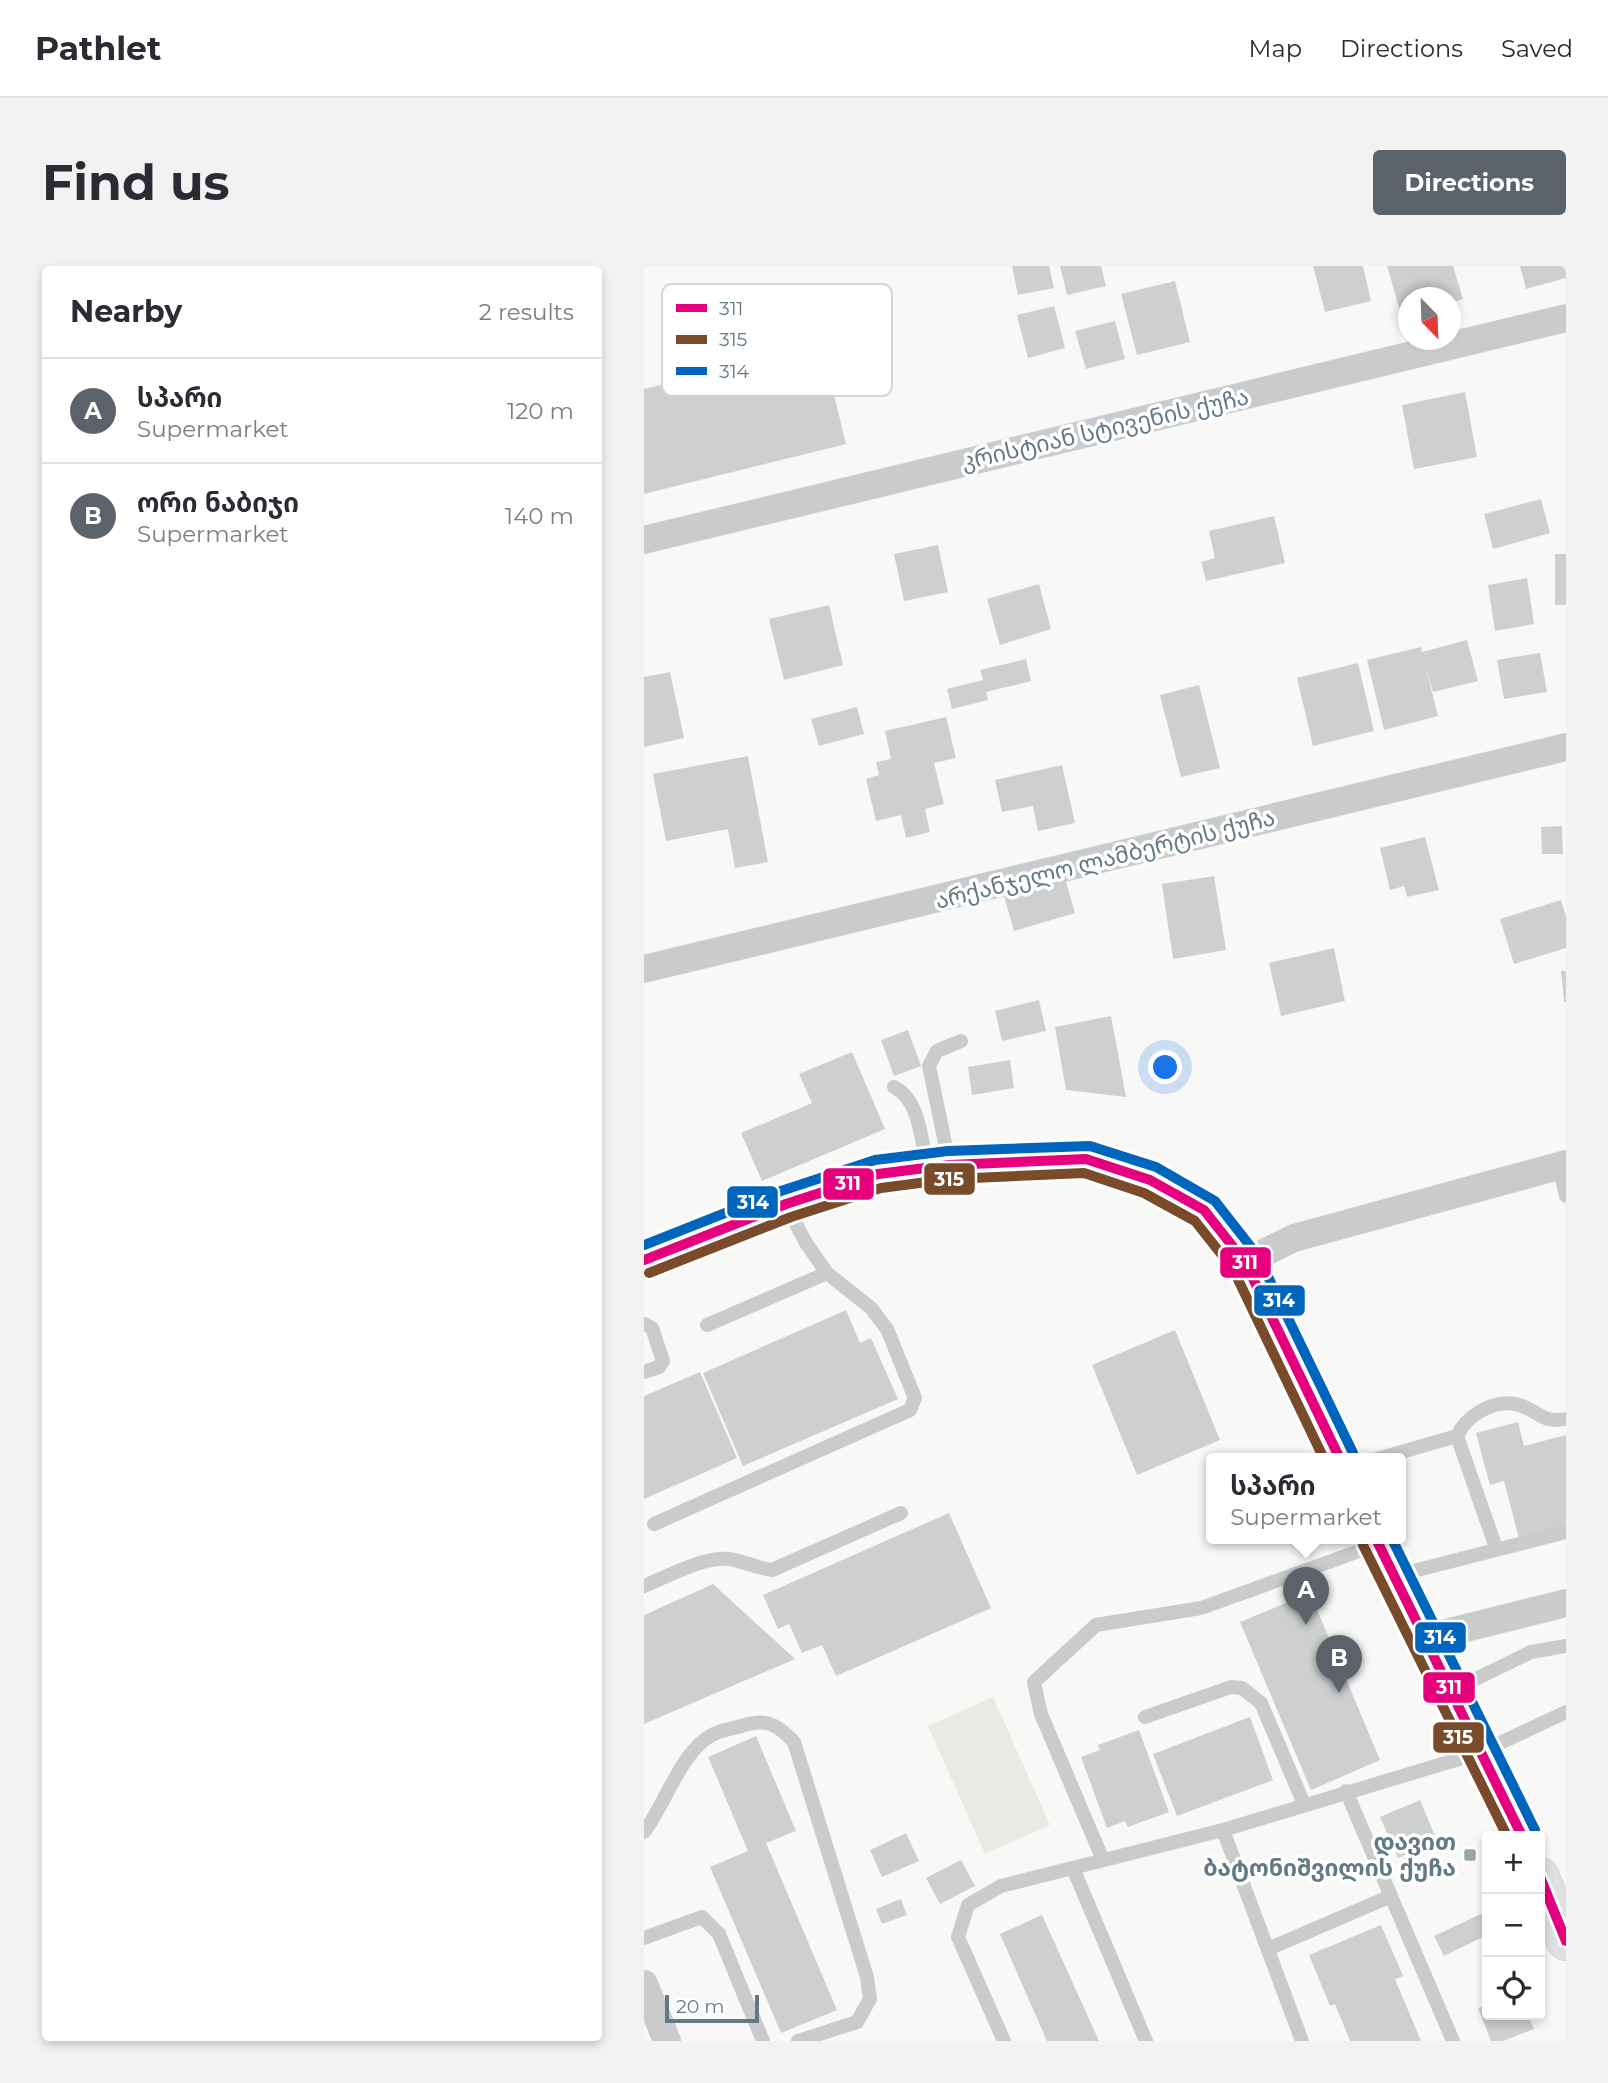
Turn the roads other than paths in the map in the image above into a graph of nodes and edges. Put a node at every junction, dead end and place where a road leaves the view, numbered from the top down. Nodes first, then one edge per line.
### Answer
1 (1566, 318) edge
2 (644, 540) edge
3 (1566, 747) edge
4 (644, 969) edge
5 (961, 1041) dead end
6 (894, 1087) dead end
7 (1562, 1165) edge
8 (938, 1167) junction
9 (1566, 1196) edge
10 (786, 1204) junction
11 (645, 1256) edge
12 (1245, 1262) junction
13 (827, 1273) junction
14 (644, 1324) edge
15 (707, 1325) dead end
16 (644, 1372) edge
17 (1566, 1419) edge
18 (1457, 1436) junction
19 (1337, 1453) edge
20 (1398, 1453) edge
21 (901, 1513) dead end
22 (654, 1524) dead end
23 (1566, 1532) edge
24 (1496, 1548) junction
25 (1382, 1553) edge
26 (644, 1586) edge
27 (1566, 1603) edge
28 (1422, 1639) junction
29 (1566, 1646) edge
30 (1450, 1691) junction
31 (1566, 1712) edge
32 (1145, 1717) dead end
33 (1479, 1753) junction
34 (1346, 1791) junction
35 (1304, 1804) junction
36 (1223, 1830) junction
37 (1519, 1831) edge
38 (644, 1832) edge
39 (1103, 1860) junction
40 (1073, 1868) junction
41 (1545, 1872) edge
42 (1545, 1889) edge
43 (1391, 1896) junction
44 (1566, 1903) edge
45 (644, 1938) edge
46 (1566, 1941) edge
47 (1268, 1949) junction
48 (644, 1984) edge
49 (667, 2041) edge
50 (763, 2041) edge
51 (798, 2041) edge
52 (1004, 2041) edge
53 (1146, 2041) edge
54 (1302, 2041) edge
55 (1453, 2041) edge

1 - 2 street, კრისტიან სტივენის ქუჩა
3 - 4 street, არქანჯელო ლამბერტის ქუჩა
5 - 8 lane
6 - 8 lane
7 - 9 lane
7 - 12 street
8 - 10 street
8 - 12 street
10 - 11 street
10 - 13 lane
12 - 19 street
13 - 15 lane
13 - 22 lane
14 - 16 lane
17 - 18 lane
18 - 20 lane
18 - 24 lane
21 - 26 lane
23 - 24 lane
24 - 25 lane
25 - 28 street
25 - 39 lane
27 - 28 street
28 - 30 street
29 - 30 lane
30 - 33 street
31 - 33 lane
32 - 35 lane
33 - 34 lane
33 - 37 street
34 - 35 lane
34 - 43 lane
35 - 36 lane
36 - 39 lane
36 - 47 lane
38 - 51 lane
39 - 40 lane
40 - 52 lane
40 - 53 lane
41 - 44 street
42 - 46 street
43 - 47 lane
43 - 55 lane
45 - 50 lane
47 - 54 lane
48 - 49 street

